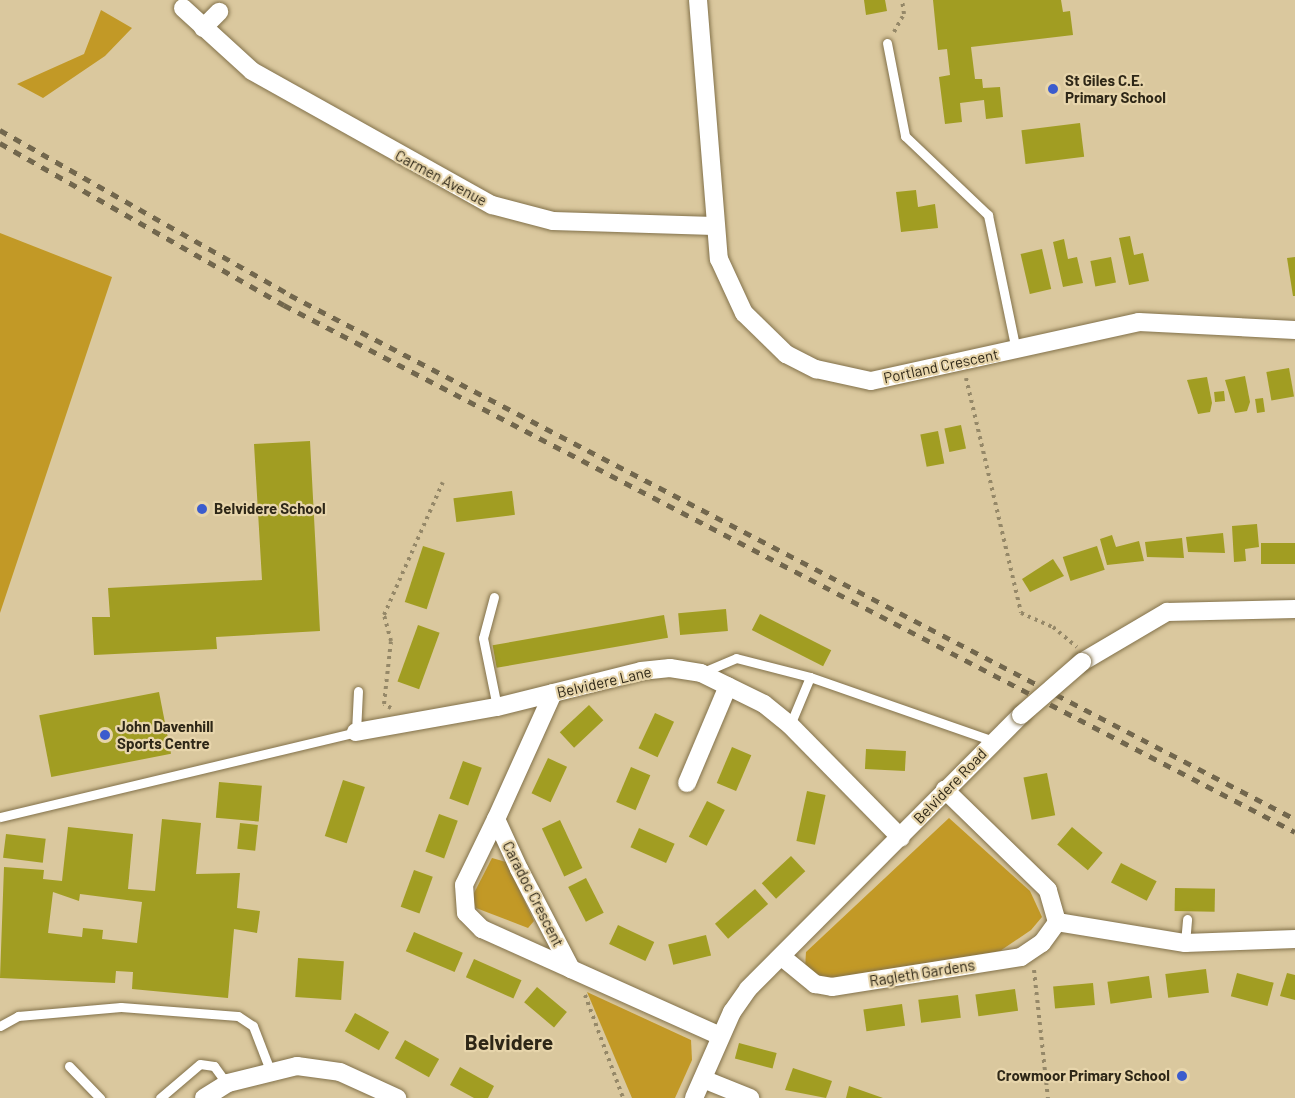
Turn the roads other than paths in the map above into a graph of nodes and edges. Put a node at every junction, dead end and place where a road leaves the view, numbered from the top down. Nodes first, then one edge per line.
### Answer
1 (698, 0) edge
2 (183, 8) dead end
3 (219, 12) dead end
4 (203, 28) junction
5 (887, 43) road end
6 (714, 226) junction
7 (1295, 330) edge
8 (1016, 350) junction
9 (494, 597) dead end
10 (1295, 609) edge
11 (701, 673) junction
12 (810, 677) junction
13 (728, 686) junction
14 (358, 691) dead end
15 (553, 693) junction
16 (497, 707) junction
17 (790, 725) junction
18 (356, 732) junction
19 (994, 741) junction
20 (687, 783) dead end
21 (945, 790) junction
22 (0, 817) edge
23 (496, 819) junction
24 (901, 838) junction
25 (1187, 919) dead end
26 (1057, 922) junction
27 (1295, 939) edge
28 (1185, 943) junction
29 (782, 957) junction
30 (579, 973) junction
31 (0, 1026) edge
32 (720, 1036) junction
33 (69, 1066) dead end
34 (270, 1070) junction
35 (703, 1079) junction
36 (227, 1084) junction
37 (100, 1098) edge
38 (160, 1098) edge
39 (204, 1098) edge
40 (397, 1098) edge
41 (694, 1098) edge
42 (750, 1098) edge

1 - 6 street, Portland Crescent
2 - 4 street, Carmen Avenue
3 - 4 street
4 - 6 street, Carmen Avenue
5 - 8 lane
6 - 8 street, Portland Crescent
7 - 8 street, Portland Crescent
9 - 16 lane
10 - 19 street, Belvidere Road, bridge
11 - 12 lane
11 - 13 street, Belvidere Lane
11 - 15 street, Belvidere Lane
12 - 17 lane
12 - 19 lane
13 - 17 street, Belvidere Lane
13 - 20 street
14 - 18 lane
15 - 16 street, Belvidere Lane
15 - 23 street, Caradoc Crescent
16 - 18 street, Belvidere Lane
17 - 24 street, Belvidere Lane
18 - 22 lane
19 - 21 street, Belvidere Road
21 - 24 street, Belvidere Road
21 - 26 street
23 - 30 street, Caradoc Crescent
23 - 30 street, Caradoc Crescent
24 - 29 street, Belvidere Road
25 - 28 lane
26 - 28 street
26 - 29 street, Ragleth Gardens
27 - 28 street
29 - 32 street, Belvidere Road
30 - 32 street, Caradoc Crescent
31 - 34 lane
32 - 35 street, Belvidere Road
33 - 37 lane
34 - 36 street
34 - 40 street
35 - 41 street, Belvidere Road
35 - 42 street
36 - 38 lane
36 - 39 street

